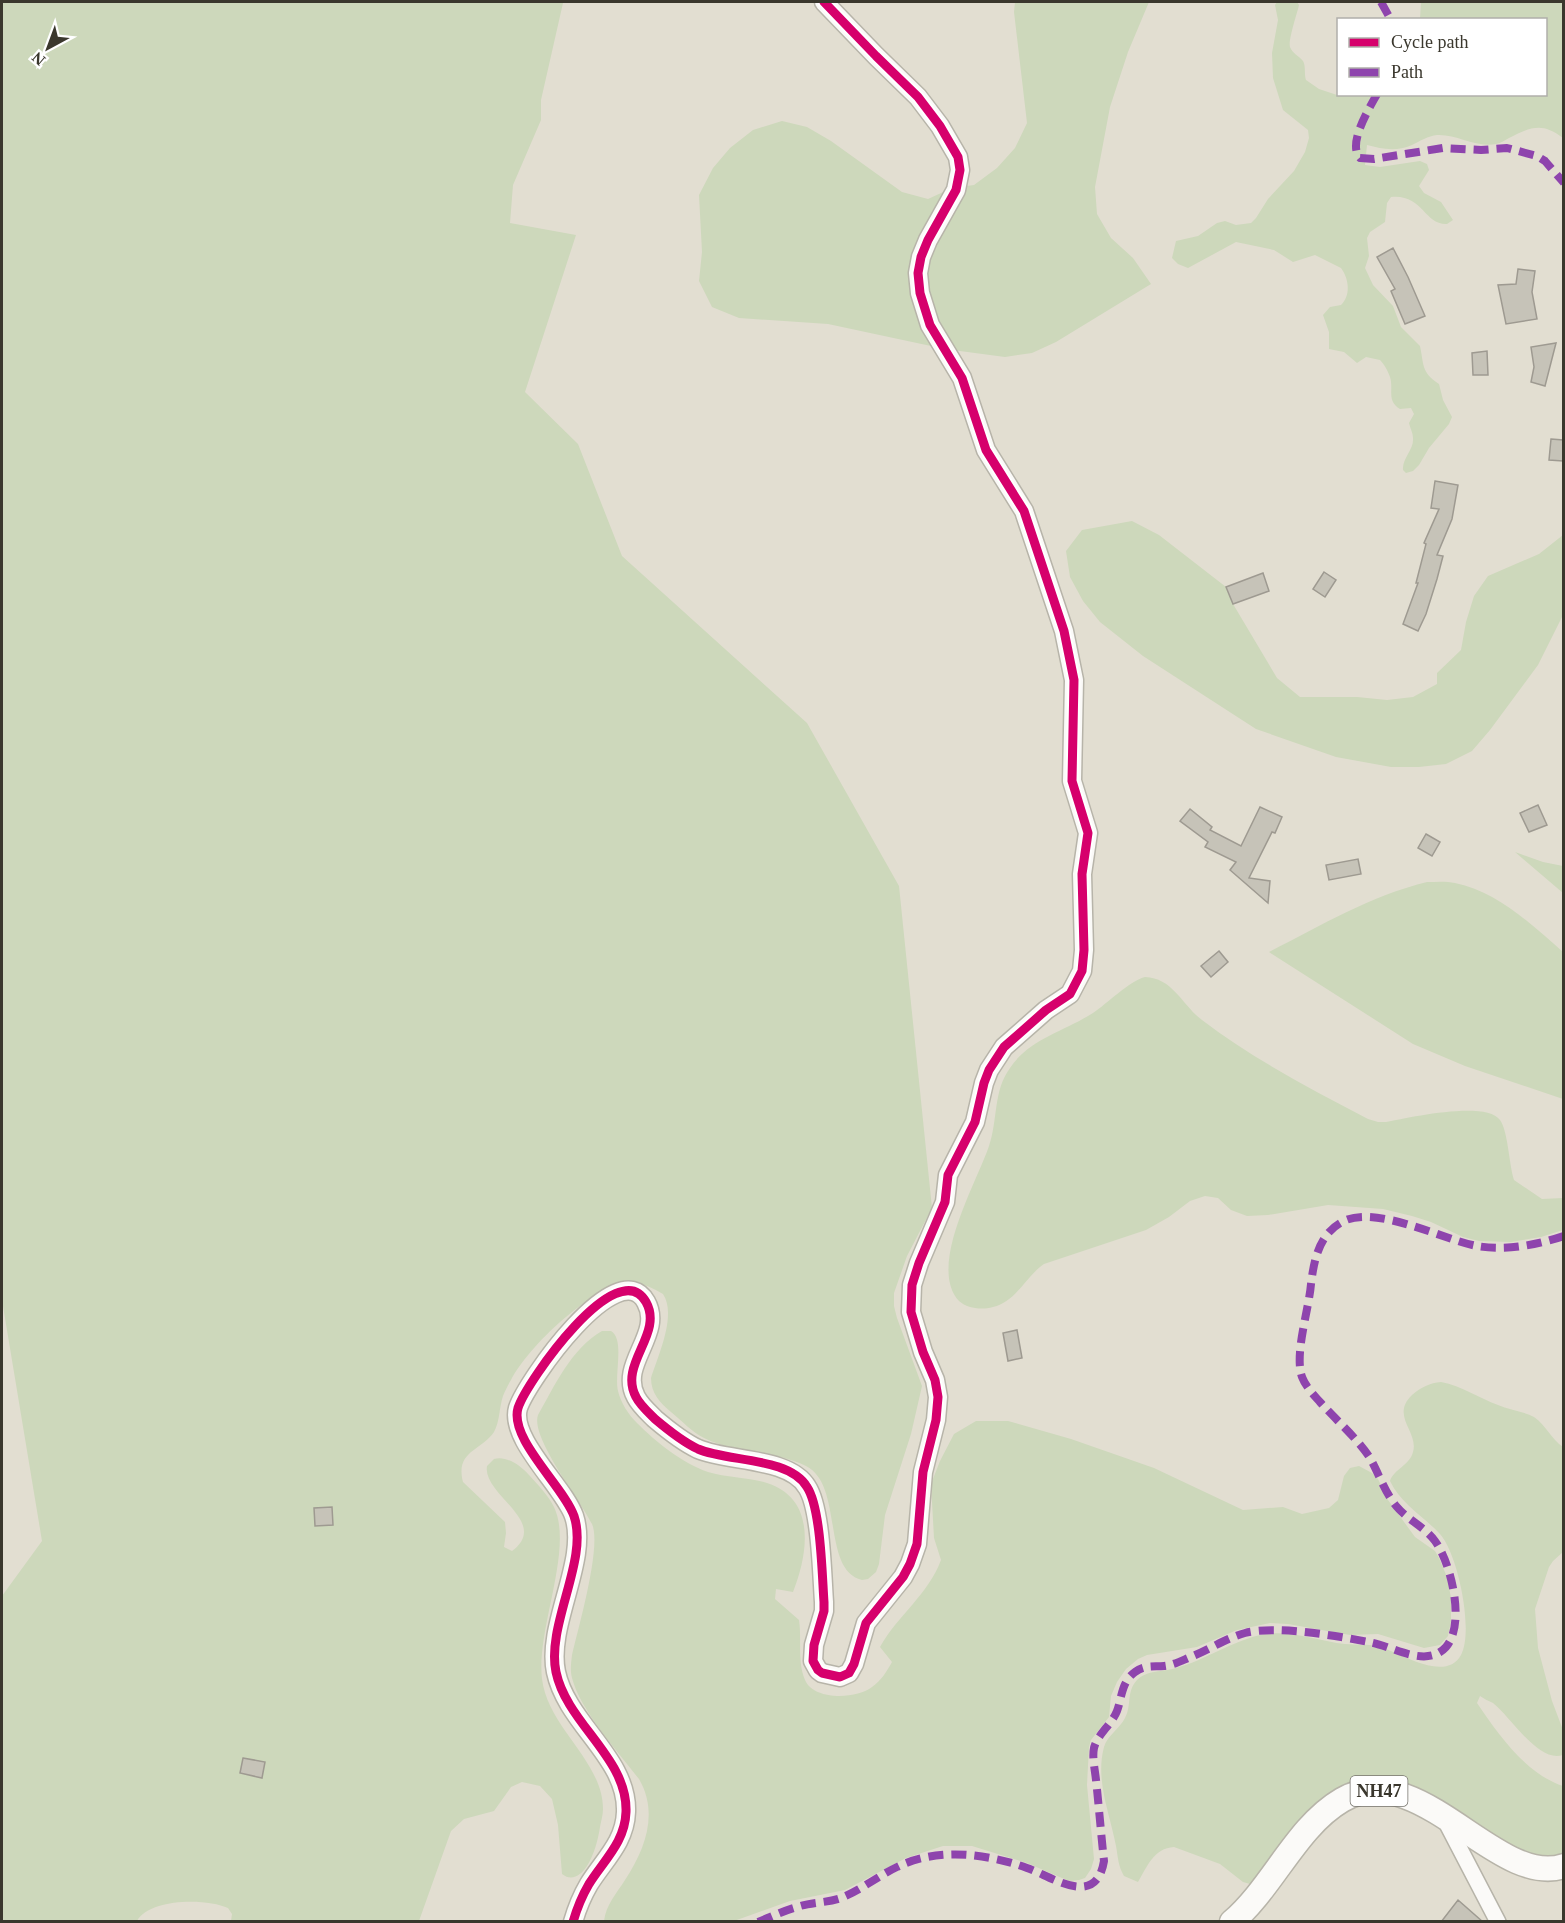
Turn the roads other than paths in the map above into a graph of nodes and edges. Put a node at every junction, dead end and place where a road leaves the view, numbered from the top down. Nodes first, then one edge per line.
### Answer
1 (824, 2) edge
2 (1448, 1817) junction
3 (1563, 1866) edge
4 (573, 1922) edge
5 (1232, 1922) edge
6 (1498, 1922) edge

1 - 4 street
2 - 3 highway, NH47
2 - 5 highway, NH47
2 - 6 street

